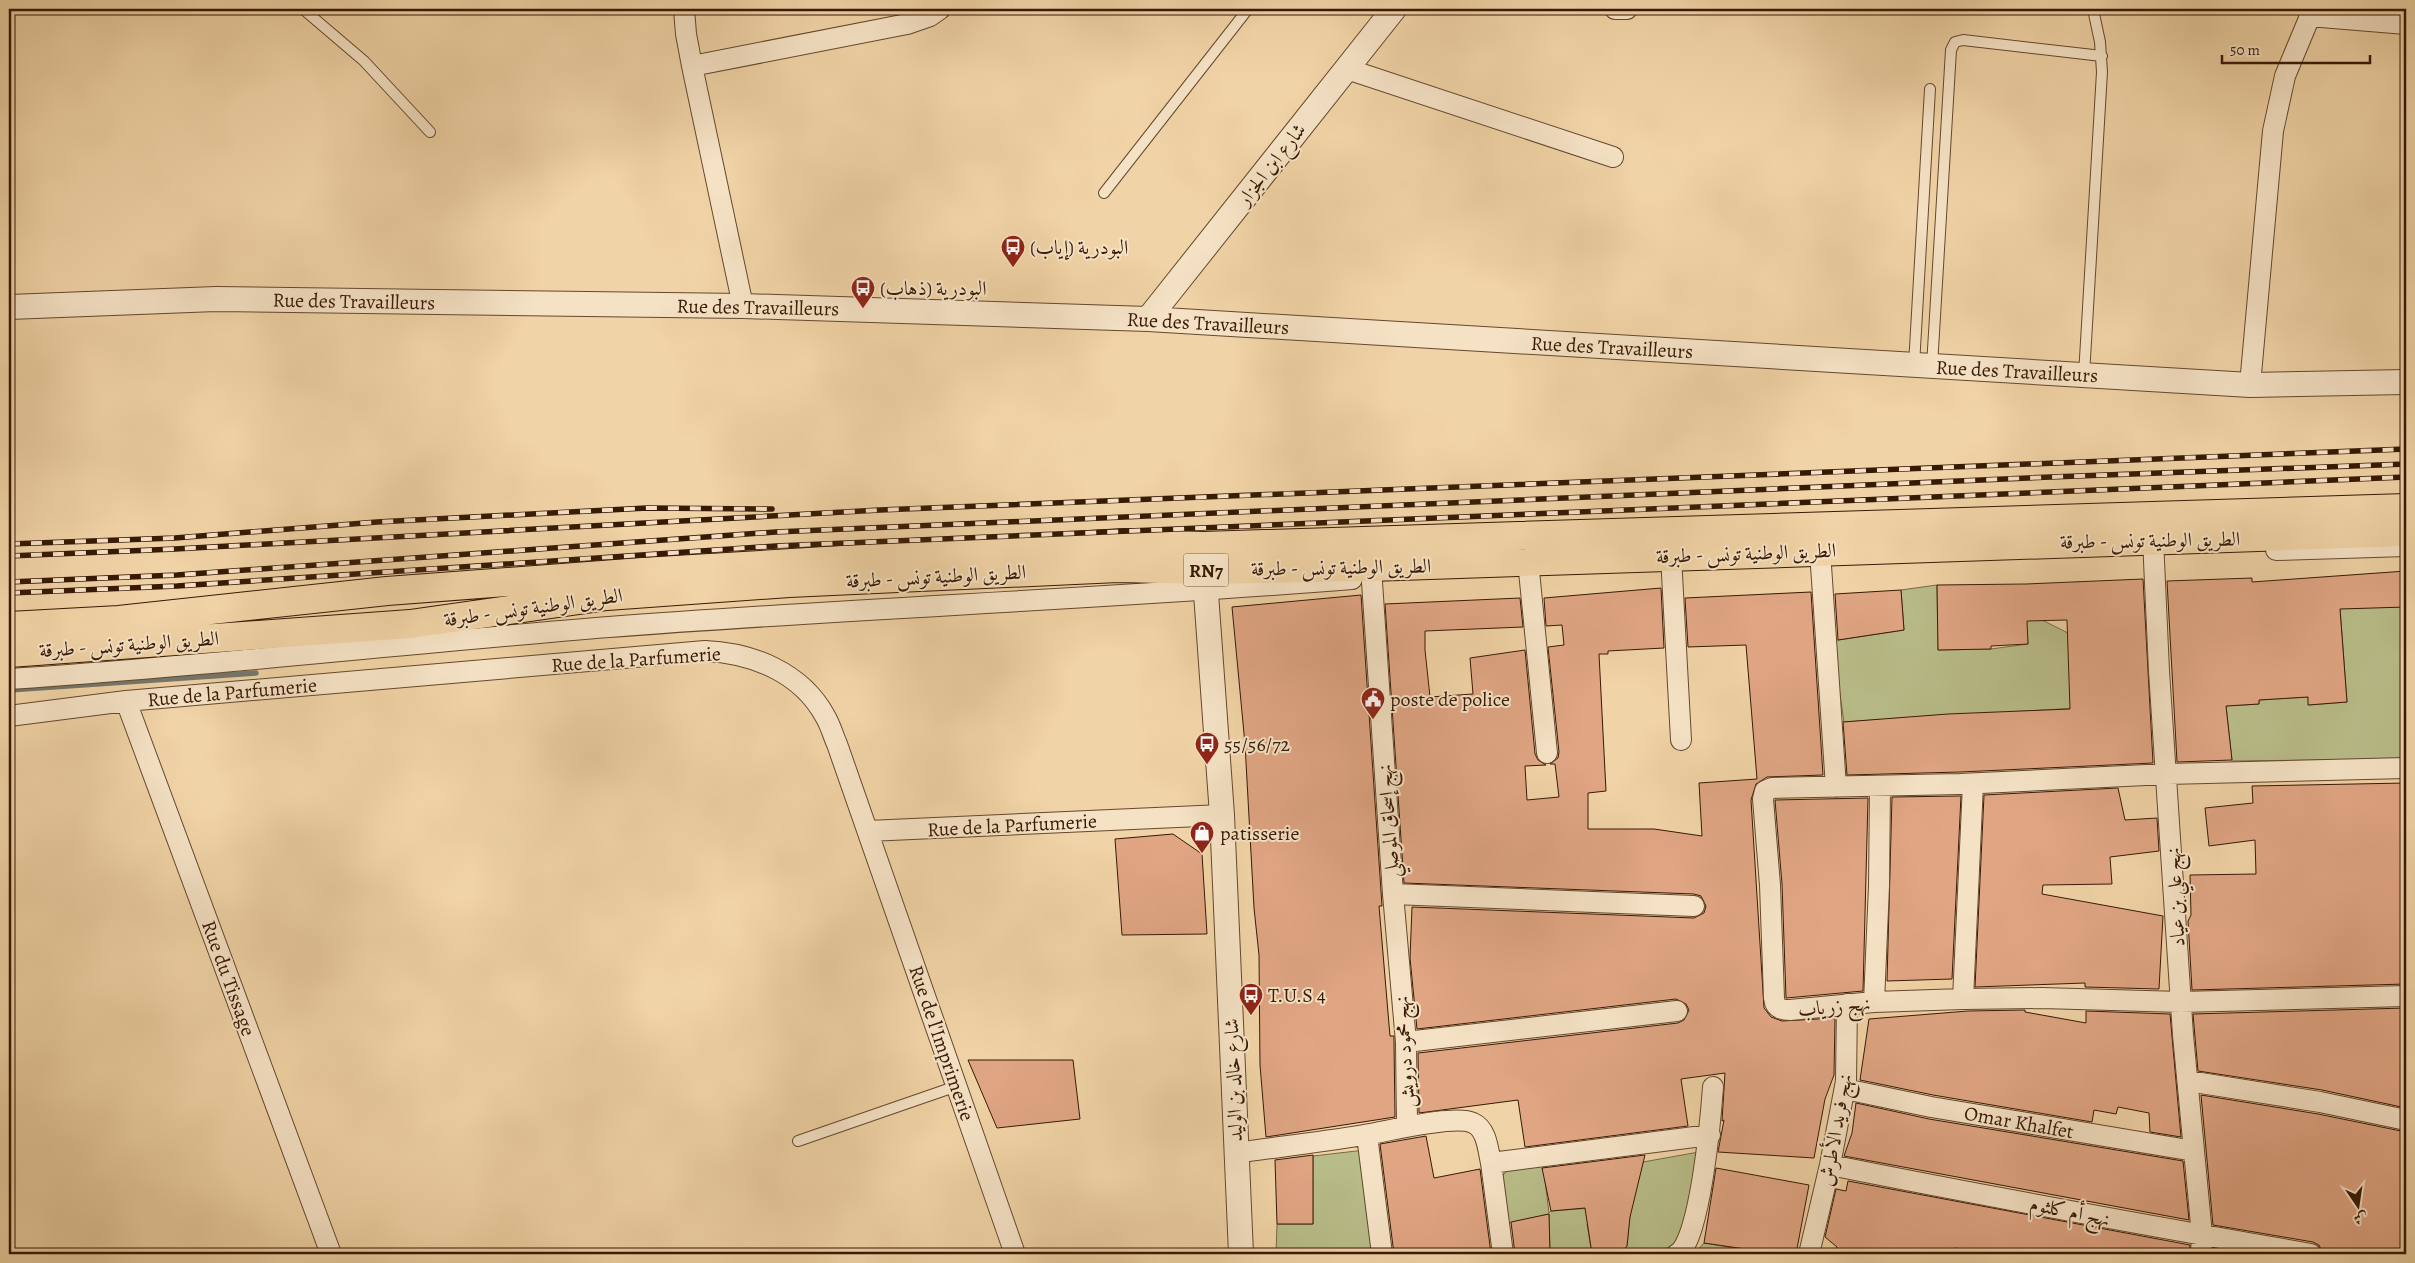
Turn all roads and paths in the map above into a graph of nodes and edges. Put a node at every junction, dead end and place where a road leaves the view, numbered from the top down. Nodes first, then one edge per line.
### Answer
1 (303, 9) edge
2 (684, 9) edge
3 (940, 9) edge
4 (1248, 9) edge
5 (1394, 9) edge
6 (1616, 9) edge
7 (1627, 9) edge
8 (2093, 9) edge
9 (2311, 13) edge
10 (2406, 24) edge
11 (2102, 56) junction
12 (692, 66) junction
13 (1347, 69) junction
14 (1930, 89) dead end
15 (430, 132) dead end
16 (1613, 157) dead end
17 (1104, 193) dead end
18 (743, 306) junction
19 (9, 307) edge
20 (1148, 319) junction
21 (1923, 365) junction
22 (2084, 375) junction
23 (2406, 382) edge
24 (2250, 385) junction
25 (2406, 508) edge
26 (2406, 532) edge
27 (2152, 546) junction
28 (2406, 546) edge
29 (1821, 553) junction
30 (1672, 560) junction
31 (1528, 566) junction
32 (1205, 569) junction
33 (1372, 572) junction
34 (9, 626) edge
35 (9, 653) edge
36 (9, 679) edge
37 (126, 701) junction
38 (9, 716) edge
39 (1681, 740) dead end
40 (1547, 752) dead end
41 (2406, 768) edge
42 (2167, 774) junction
43 (1973, 784) junction
44 (1880, 786) junction
45 (1836, 787) junction
46 (1222, 815) junction
47 (868, 831) junction
48 (1393, 894) junction
49 (1694, 906) dead end
50 (2406, 996) edge
51 (1963, 1000) junction
52 (1874, 1002) junction
53 (2181, 1002) junction
54 (1847, 1004) junction
55 (1677, 1011) dead end
56 (1406, 1042) junction
57 (2188, 1081) junction
58 (957, 1086) junction
59 (1713, 1087) dead end
60 (1844, 1089) junction
61 (2406, 1120) edge
62 (1407, 1126) junction
63 (1367, 1135) junction
64 (1710, 1135) junction
65 (798, 1141) dead end
66 (2194, 1151) junction
67 (1236, 1153) junction
68 (1491, 1163) junction
69 (1830, 1165) junction
70 (2201, 1245) edge
71 (331, 1254) edge
72 (1015, 1254) edge
73 (1241, 1254) edge
74 (1382, 1254) edge
75 (1503, 1254) edge
76 (1677, 1254) edge
77 (1809, 1254) edge
78 (2311, 1254) edge

1 - 15 lane
2 - 12 street
3 - 12 street
4 - 17 lane
5 - 13 street, شارع ابن الجزار
6 - 7 street
8 - 11 lane
9 - 10 street
9 - 24 street
11 - 21 lane
11 - 22 lane
12 - 18 street
13 - 16 street
13 - 20 street, شارع ابن الجزار
14 - 21 lane
18 - 19 street, Rue des Travailleurs
18 - 20 street, Rue des Travailleurs
20 - 21 street, Rue des Travailleurs
21 - 22 street, Rue des Travailleurs
22 - 24 street, Rue des Travailleurs
23 - 24 street, Rue des Travailleurs
25 - 32 main road, الطريق الوطنية تونس - طبرقة / RN7
26 - 27 main road, الطريق الوطنية تونس - طبرقة / RN7
27 - 28 street
27 - 29 main road, الطريق الوطنية تونس - طبرقة / RN7
27 - 42 street, نهج علي بن عياد
29 - 30 main road, الطريق الوطنية تونس - طبرقة / RN7
29 - 45 street
30 - 31 main road, الطريق الوطنية تونس - طبرقة / RN7
30 - 39 street
31 - 33 main road, الطريق الوطنية تونس - طبرقة / RN7
31 - 40 street
32 - 33 main road, الطريق الوطنية تونس - طبرقة / RN7
32 - 34 main road, الطريق الوطنية تونس - طبرقة / RN7
32 - 35 main road, الطريق الوطنية تونس - طبرقة / RN7
32 - 36 street
32 - 46 street, شارع خالد بن الوليد
33 - 48 street, نهج إسحاق الموصلي
37 - 38 street, Rue de la Parfumerie
37 - 47 street, Rue de la Parfumerie
37 - 71 street, Rue du Tissage
41 - 42 street
42 - 43 street
42 - 53 street, نهج علي بن عياد
43 - 44 street
43 - 51 street
44 - 45 street
44 - 52 street
45 - 54 street, نهج زرياب
46 - 47 street, Rue de la Parfumerie
46 - 67 street, شارع خالد بن الوليد
47 - 58 street, Rue de l'Imprimerie
48 - 49 street, نهج إسحاق الموصلي
48 - 56 street, نهج محمود درويش
50 - 53 street, نهج زرياب
51 - 52 street, نهج زرياب
51 - 53 street, نهج زرياب
52 - 54 street, نهج زرياب
53 - 57 street, نهج علي بن عياد
54 - 60 street, نهج فريد الأطرش
55 - 56 street
56 - 62 street, نهج محمود درويش
57 - 61 street
57 - 66 street, نهج علي بن عياد
58 - 65 lane
58 - 72 street, Rue de l'Imprimerie
59 - 64 street
60 - 66 street, Omar Khalfet
60 - 69 street, نهج فريد الأطرش
62 - 63 street, نهج محمود درويش
62 - 68 street
63 - 67 street, نهج محمود درويش
63 - 74 street
64 - 68 street
64 - 76 street
66 - 70 street, نهج علي بن عياد
67 - 73 street, شارع خالد بن الوليد
68 - 75 street
69 - 70 street, نهج أم كلثوم
69 - 77 street, نهج فريد الأطرش
70 - 78 street, نهج أم كلثوم

